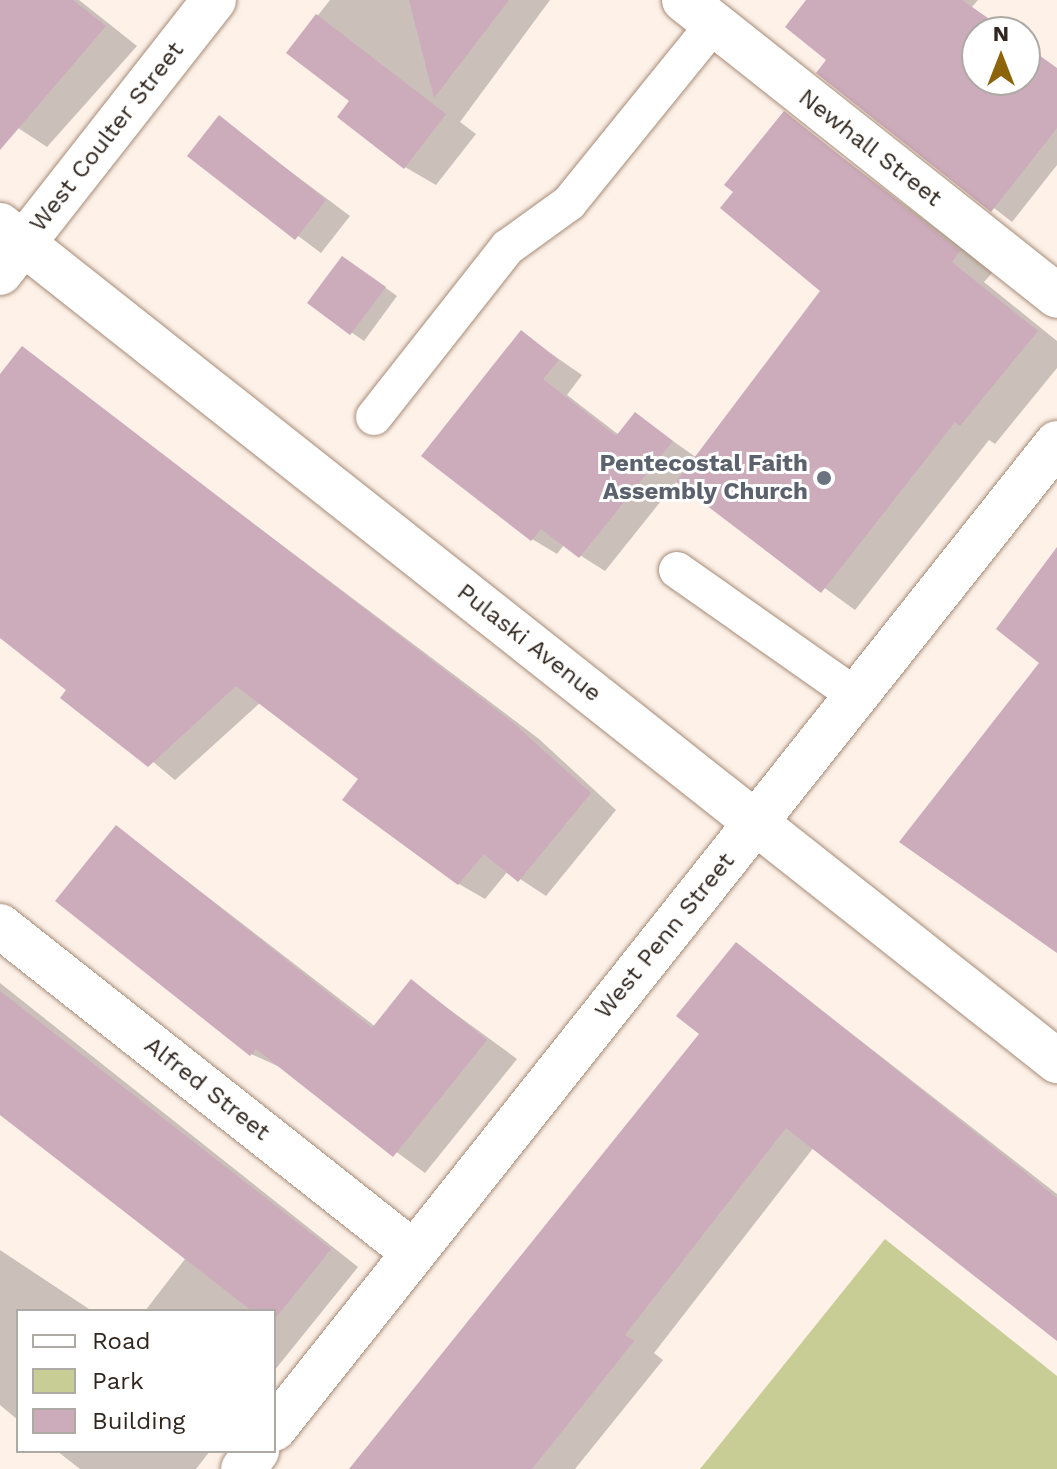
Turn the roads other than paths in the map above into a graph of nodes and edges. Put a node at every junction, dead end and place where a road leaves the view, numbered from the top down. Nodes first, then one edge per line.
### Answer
1 (214, 0) edge
2 (699, 12) edge
3 (8, 247) edge
4 (1057, 296) edge
5 (374, 417) dead end
6 (1056, 447) edge
7 (677, 570) dead end
8 (856, 696) junction
9 (756, 822) junction
10 (0, 926) edge
11 (1057, 1061) edge
12 (413, 1252) junction
13 (276, 1426) edge
14 (255, 1453) edge
15 (243, 1469) edge

1 - 3 street, West Coulter Street
2 - 4 street, Newhall Street
2 - 5 lane
3 - 9 street, Pulaski Avenue
6 - 8 street, West Penn Street
7 - 8 lane
8 - 9 street, West Penn Street
9 - 11 street, Pulaski Avenue
9 - 12 street, West Penn Street
10 - 12 street, Alfred Street
12 - 13 street, West Penn Street
14 - 15 street

